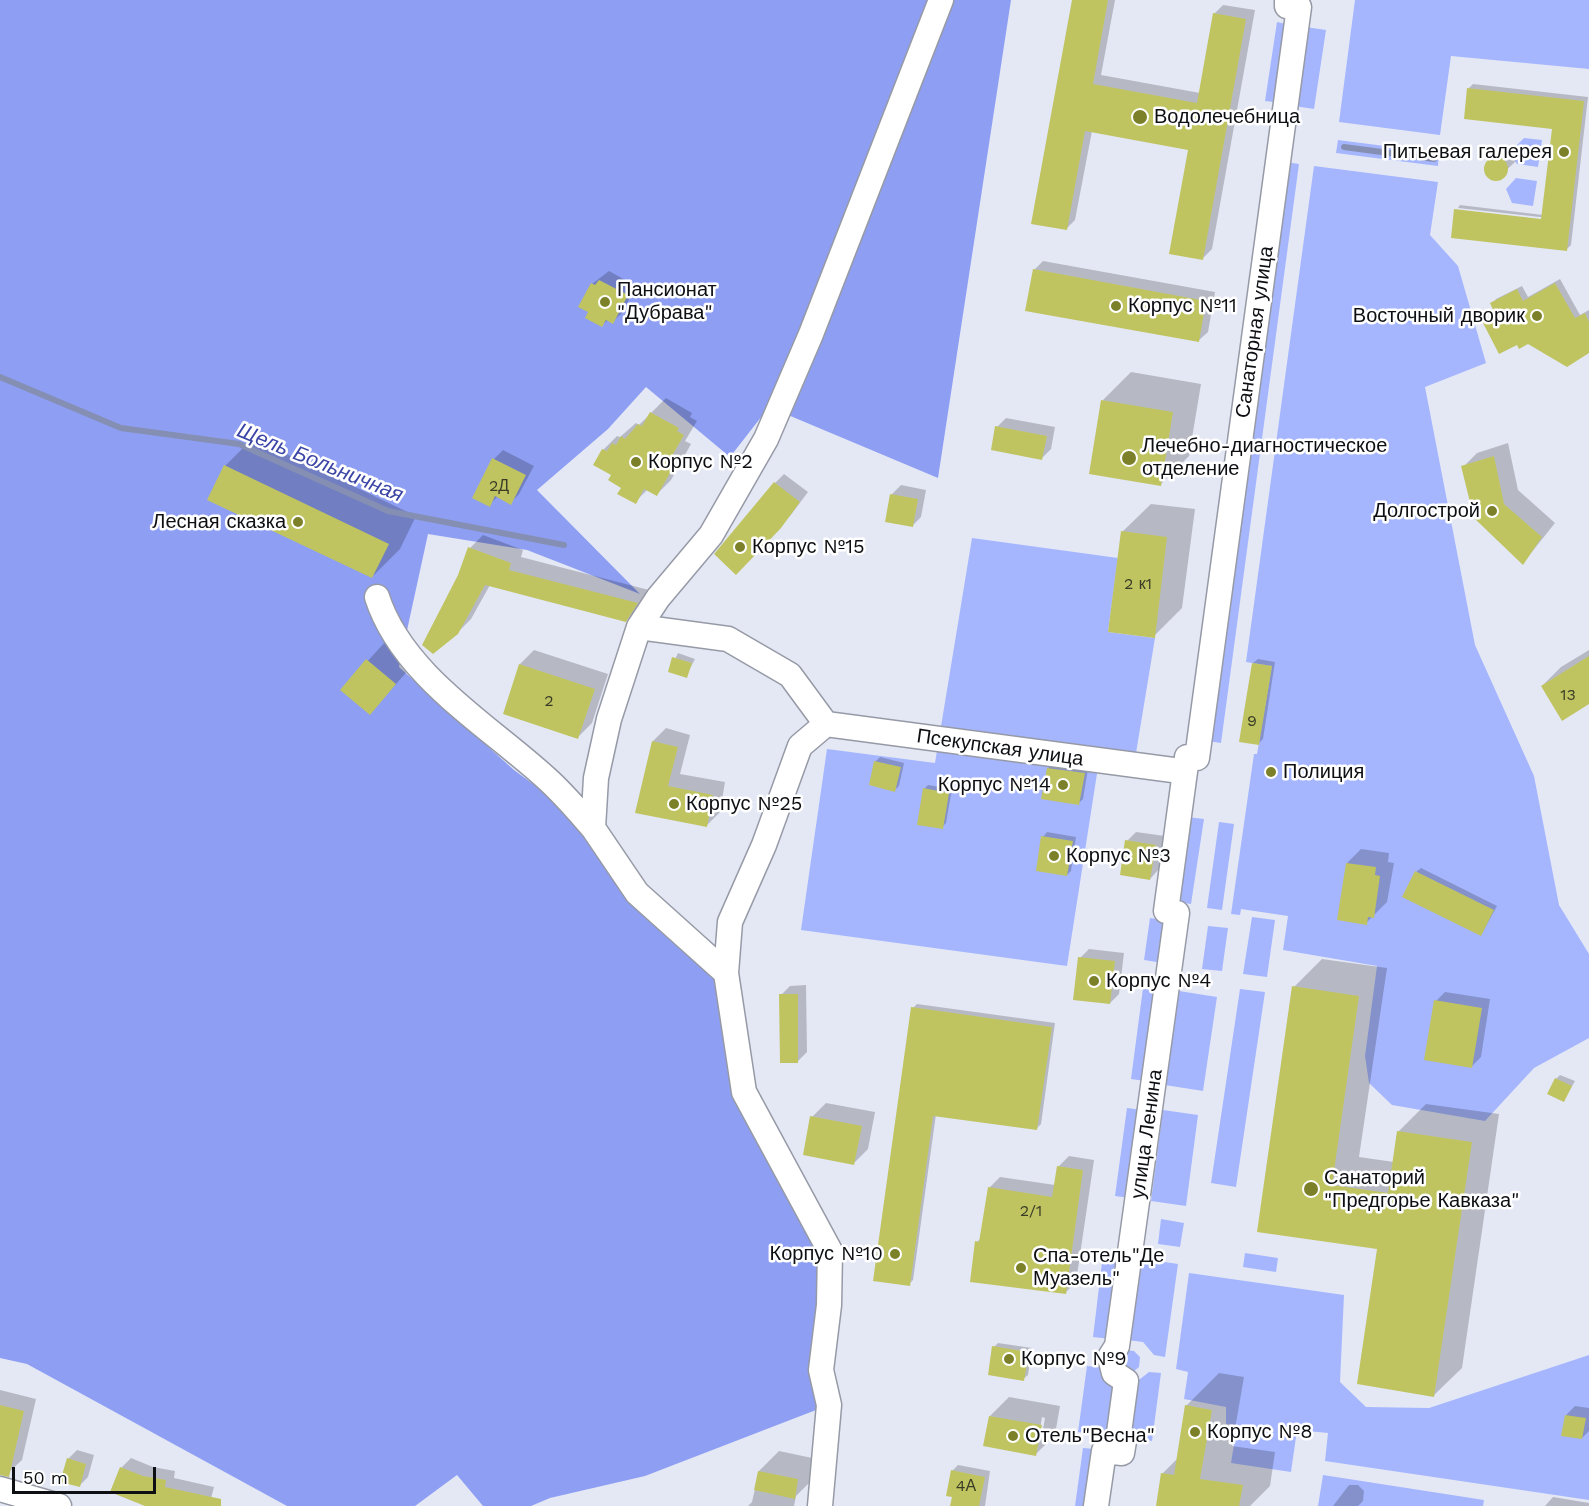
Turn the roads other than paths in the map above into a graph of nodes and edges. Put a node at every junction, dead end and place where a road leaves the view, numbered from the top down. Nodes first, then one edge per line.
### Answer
1 (941, 0) edge
2 (1287, 0) edge
3 (377, 597) dead end
4 (639, 627) junction
5 (826, 724) junction
6 (1198, 746) joint
7 (1173, 770) dead end
8 (593, 828) junction
9 (726, 973) junction
10 (0, 1489) edge
11 (59, 1506) edge
12 (820, 1506) edge
13 (1096, 1506) edge

1 - 4 street
2 - 6 street, Санаторная улица
3 - 8 street
4 - 5 street
4 - 8 street
5 - 7 street, Псекупская улица
5 - 9 street
6 - 13 street, улица Ленина
8 - 9 street
9 - 12 street
10 - 11 street

